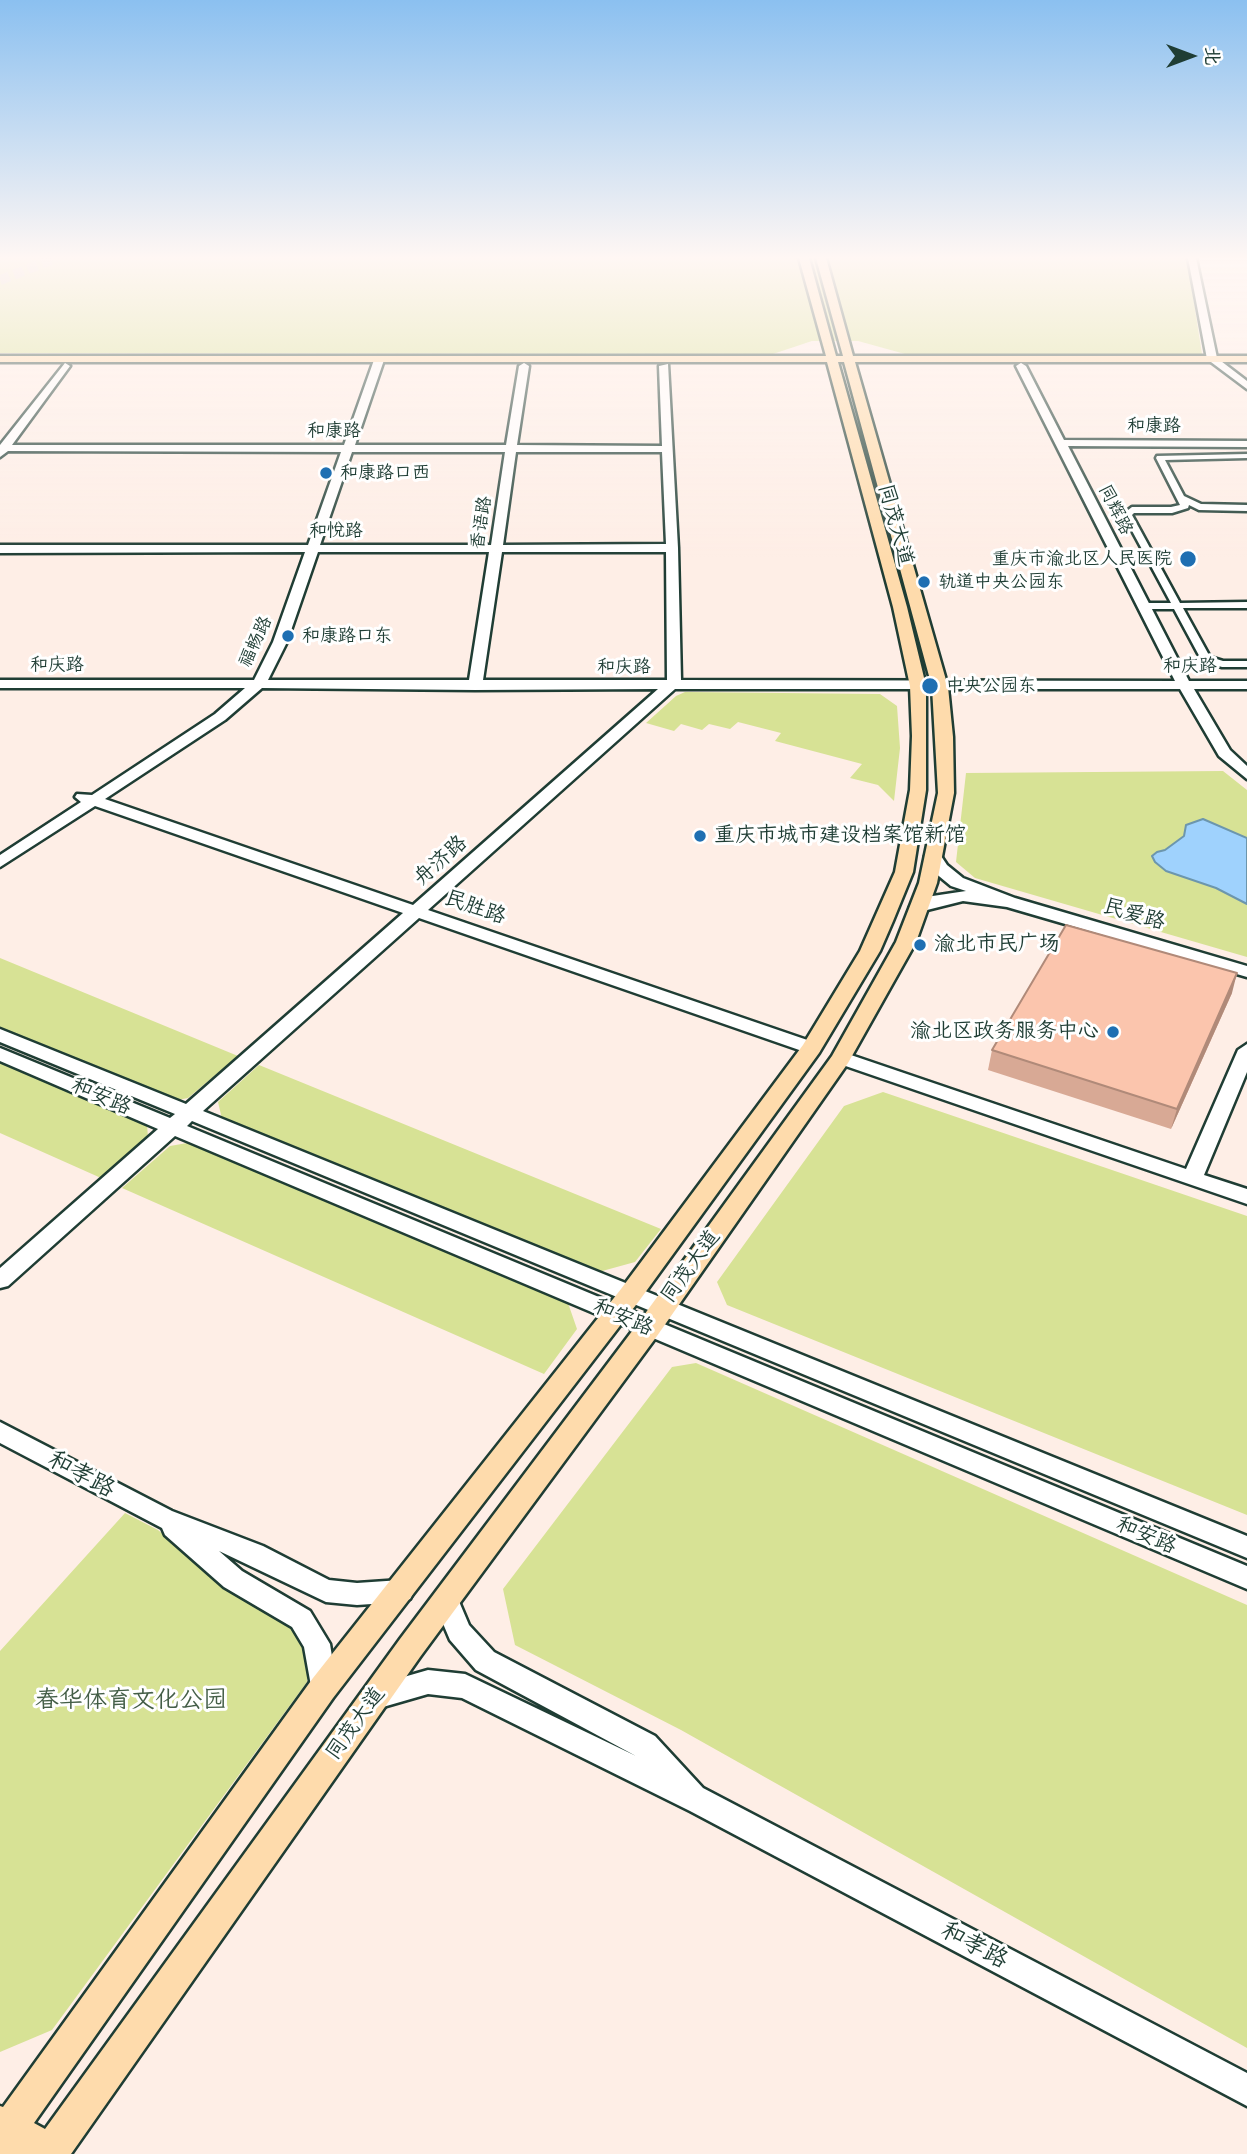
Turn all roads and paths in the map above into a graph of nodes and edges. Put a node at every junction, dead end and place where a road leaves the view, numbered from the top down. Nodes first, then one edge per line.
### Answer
1 (5, 359) edge
2 (786, 359) edge
3 (834, 359) edge
4 (840, 359) edge
5 (841, 359) edge
6 (858, 359) edge
7 (903, 359) edge
8 (1218, 359) edge
9 (1218, 359) edge
10 (1247, 359) edge
11 (1219, 362) junction
12 (373, 363) junction
13 (771, 363) junction
14 (930, 363) junction
15 (0, 366) edge
16 (65, 366) junction
17 (524, 366) junction
18 (664, 366) junction
19 (843, 366) junction
20 (1021, 366) junction
21 (1247, 366) edge
22 (807, 371) dead end
23 (884, 371) dead end
24 (1247, 379) edge
25 (1247, 386) edge
26 (1060, 443) junction
27 (1149, 443) junction
28 (1247, 443) edge
29 (343, 448) junction
30 (511, 449) junction
31 (668, 449) junction
32 (1, 450) edge
33 (1247, 456) edge
34 (1159, 460) junction
35 (1182, 498) junction
36 (1247, 508) edge
37 (496, 548) junction
38 (672, 548) junction
39 (0, 549) edge
40 (308, 549) junction
41 (1144, 606) junction
42 (1177, 606) junction
43 (1247, 606) edge
44 (1247, 664) edge
45 (0, 678) edge
46 (1247, 679) edge
47 (253, 681) junction
48 (476, 682) junction
49 (1183, 682) junction
50 (672, 683) junction
51 (928, 683) junction
52 (0, 684) edge
53 (1247, 685) edge
54 (1247, 775) edge
55 (88, 799) junction
56 (0, 851) edge
57 (933, 856) junction
58 (0, 862) edge
59 (1009, 902) junction
60 (919, 907) junction
61 (418, 912) junction
62 (1247, 972) edge
63 (0, 1035) edge
64 (812, 1048) junction
65 (1247, 1050) edge
66 (0, 1054) edge
67 (841, 1058) junction
68 (182, 1121) junction
69 (1192, 1178) junction
70 (1247, 1197) edge
71 (0, 1280) edge
72 (630, 1295) junction
73 (615, 1315) junction
74 (654, 1319) junction
75 (0, 1432) edge
76 (163, 1518) junction
77 (1247, 1547) edge
78 (1247, 1578) edge
79 (401, 1591) junction
80 (446, 1600) junction
81 (323, 1688) junction
82 (376, 1697) junction
83 (700, 1801) junction
84 (1247, 2090) edge
85 (2, 2131) edge
86 (50, 2153) edge

1 - 12 main road
2 - 13 main road
3 - 19 main road
4 - 19 main road, 同茂大道
5 - 19 main road, 同茂大道
6 - 19 main road
7 - 14 main road
8 - 11 street
9 - 11 street
10 - 11 main road
11 - 14 main road
11 - 20 main road
11 - 21 main road
11 - 24 street
11 - 25 street
12 - 13 main road
12 - 16 main road
12 - 17 main road
12 - 29 street, 福畅路
13 - 18 main road
13 - 19 main road
13 - 22 main road
14 - 19 main road
14 - 20 main road
14 - 23 main road
15 - 16 main road
16 - 32 street
17 - 18 main road
17 - 30 street, 香语路
18 - 31 street
19 - 51 main road, 同茂大道
20 - 26 street, 同辉路
26 - 27 street, 和康路
26 - 41 street, 同辉路
27 - 28 street, 和康路
27 - 34 street
29 - 30 street, 和康路
29 - 32 street, 和康路
29 - 40 street, 福畅路
30 - 31 street, 和康路
30 - 37 street, 香语路
31 - 38 street
33 - 34 street
34 - 35 street
35 - 36 street
35 - 42 street
37 - 38 street, 和悦路
37 - 40 street, 和悦路
37 - 48 street, 香语路
38 - 50 street
39 - 40 street, 和悦路
40 - 47 street, 福畅路
41 - 42 street
41 - 49 street, 同辉路
42 - 43 street
42 - 44 street
45 - 47 street, 和庆路
46 - 49 street, 和庆路
47 - 48 street, 和庆路
47 - 52 street, 和庆路
47 - 55 street, 福畅路
48 - 50 street, 和庆路
49 - 51 street, 和庆路
49 - 53 street, 和庆路
49 - 54 street, 同辉路
50 - 51 street, 和庆路
50 - 61 street, 舟济路
51 - 57 main road, 同茂大道
51 - 64 main road, 同茂大道
55 - 56 street, 福畅路
55 - 58 street, 福畅路
55 - 61 street, 民胜路
57 - 59 street
57 - 60 main road, 同茂大道
59 - 60 street
59 - 62 street, 民爱路
60 - 67 main road, 同茂大道
61 - 64 street, 民胜路
61 - 68 street, 舟济路
63 - 68 street, 和安路
64 - 72 main road, 同茂大道
65 - 69 street
66 - 68 street, 和安路
67 - 69 street
67 - 74 main road, 同茂大道
68 - 71 street, 舟济路
68 - 72 street, 和安路
68 - 73 street, 和安路
69 - 70 street
72 - 73 main road, 同茂大道
72 - 74 street, 和安路
73 - 74 street, 和安路
73 - 79 main road, 同茂大道
74 - 77 street, 和安路
74 - 78 street, 和安路
74 - 80 main road, 同茂大道
75 - 76 street, 和孝路
76 - 79 street
76 - 81 street
79 - 81 main road, 同茂大道
80 - 82 main road, 同茂大道
80 - 83 street
81 - 85 main road, 同茂大道
82 - 83 street, 和孝路
82 - 86 main road, 同茂大道
83 - 84 street, 和孝路
85 - 86 main road

